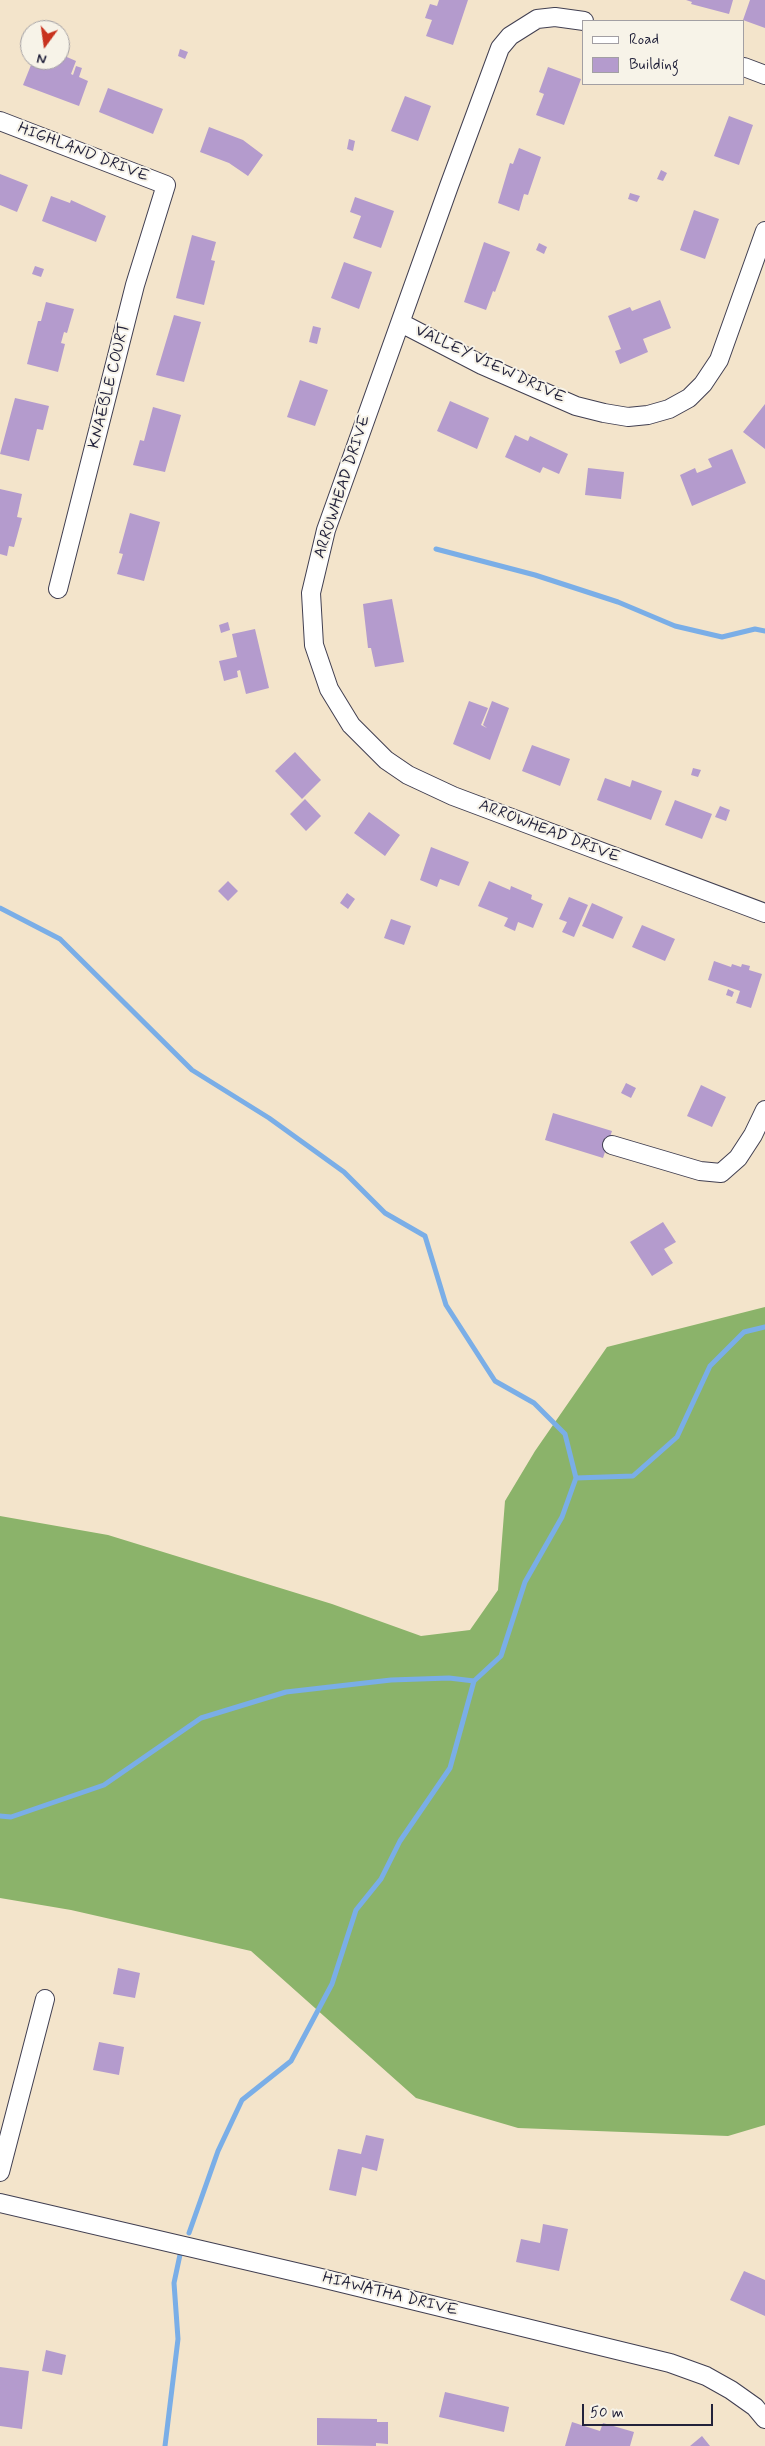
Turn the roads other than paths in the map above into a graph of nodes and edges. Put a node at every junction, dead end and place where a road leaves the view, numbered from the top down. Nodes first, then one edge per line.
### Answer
1 (582, 21) edge
2 (745, 67) edge
3 (765, 74) edge
4 (0, 121) edge
5 (166, 185) joint
6 (765, 231) edge
7 (401, 323) junction
8 (58, 589) dead end
9 (765, 913) edge
10 (765, 1110) edge
11 (759, 1139) edge
12 (612, 1145) dead end
13 (45, 1999) dead end
14 (0, 2172) edge
15 (0, 2203) edge
16 (765, 2419) edge

1 - 7 street, ARROWHEAD DRIVE
2 - 3 street
4 - 5 street, HIGHLAND DRIVE
5 - 8 street, KNAEBLE COURT
6 - 7 street, VALLEY VIEW DRIVE
7 - 9 street, ARROWHEAD DRIVE
10 - 11 street
11 - 12 street
13 - 14 street
15 - 16 street, HIAWATHA DRIVE

